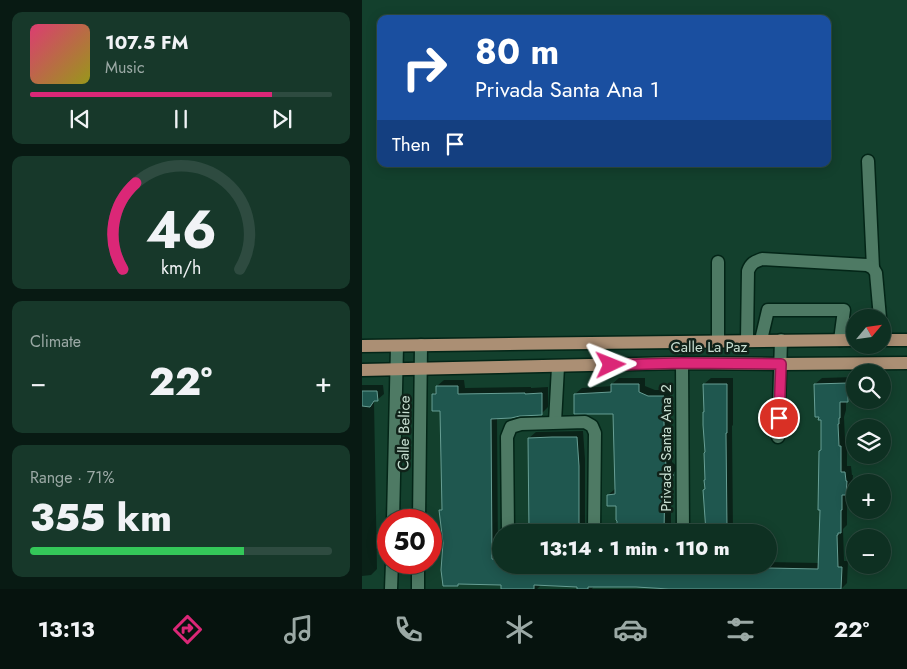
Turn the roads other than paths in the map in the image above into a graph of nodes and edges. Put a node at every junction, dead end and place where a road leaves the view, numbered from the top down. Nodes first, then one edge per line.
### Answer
1 (868, 161) dead end
2 (718, 262) dead end
3 (873, 268) junction
4 (879, 309) edge
5 (747, 340) junction
6 (761, 340) junction
7 (781, 340) junction
8 (840, 340) junction
9 (846, 340) edge
10 (891, 340) edge
11 (906, 340) edge
12 (718, 342) junction
13 (362, 346) edge
14 (397, 346) junction
15 (421, 346) junction
16 (682, 363) junction
17 (906, 363) edge
18 (781, 364) junction
19 (558, 366) junction
20 (362, 370) edge
21 (396, 370) junction
22 (421, 370) junction
23 (556, 422) junction
24 (778, 437) dead end
25 (393, 509) edge
26 (419, 509) edge
27 (508, 524) edge
28 (594, 524) edge
29 (683, 524) edge
30 (392, 574) edge
31 (418, 574) edge
32 (391, 589) edge
33 (418, 589) edge

1 - 3 street
2 - 12 street
3 - 4 street
3 - 5 street
5 - 6 main road, Calle La Paz
5 - 12 main road, Calle La Paz
6 - 7 main road, Calle La Paz
6 - 8 street
7 - 8 main road, Calle La Paz
7 - 18 street
8 - 9 main road, Calle La Paz
10 - 11 main road
12 - 15 main road, Calle La Paz
13 - 14 main road, Calle La Paz
14 - 15 main road, Calle La Paz
14 - 21 street, Calle Belice
15 - 22 street, Calle Belice
16 - 18 main road, Calle La Paz
16 - 19 main road, Calle La Paz
16 - 29 street, Privada Santa Ana 2
17 - 18 main road, Calle La Paz
18 - 24 street
19 - 22 main road, Calle La Paz
19 - 23 street
20 - 21 main road, Calle La Paz
21 - 22 main road, Calle La Paz
21 - 25 street, Calle Belice
22 - 26 street, Calle Belice
23 - 27 street
23 - 28 street
30 - 32 street
31 - 33 street

